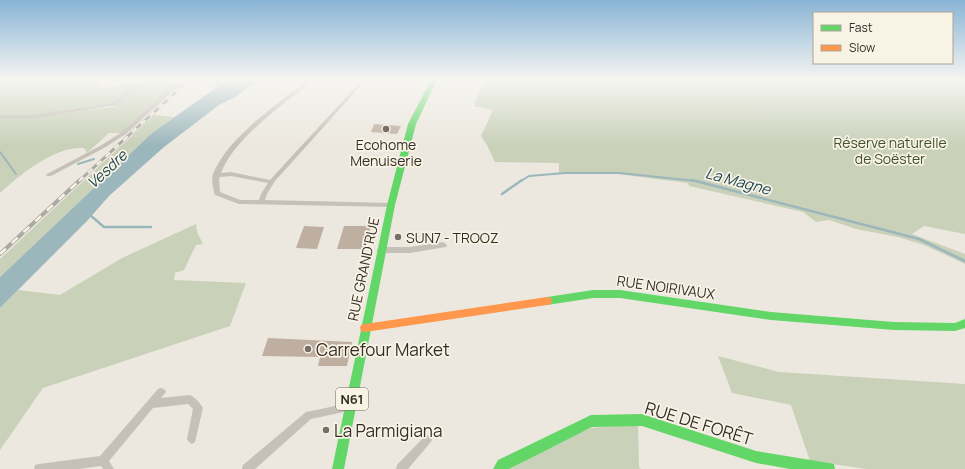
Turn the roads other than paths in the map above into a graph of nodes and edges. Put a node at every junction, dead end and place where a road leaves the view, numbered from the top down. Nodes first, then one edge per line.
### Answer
1 (116, 102) edge
2 (158, 102) edge
3 (284, 102) edge
4 (344, 102) edge
5 (423, 102) edge
6 (0, 117) edge
7 (49, 175) dead end
8 (216, 175) junction
9 (272, 182) junction
10 (262, 202) junction
11 (391, 205) junction
12 (443, 245) dead end
13 (381, 250) junction
14 (965, 323) edge
15 (365, 328) junction
16 (161, 392) dead end
17 (151, 404) junction
18 (350, 407) junction
19 (192, 439) dead end
20 (427, 440) dead end
21 (106, 465) edge
22 (39, 469) edge
23 (247, 469) edge
24 (338, 469) edge
25 (401, 469) edge
26 (499, 469) edge
27 (829, 469) edge

1 - 6 street
2 - 7 street
3 - 8 street
4 - 9 street
5 - 11 main road, RUE GRAND'RUE / N61
8 - 9 street
8 - 10 street
9 - 10 street
10 - 11 street
11 - 13 main road, RUE GRAND'RUE / N61
12 - 13 street
13 - 15 main road, RUE GRAND'RUE / N61
14 - 15 main road, RUE NOIRIVAUX
15 - 18 main road, RUE GRAND'RUE / N61
16 - 17 street
17 - 19 street
17 - 21 street
18 - 23 street
18 - 24 main road, RUE GRAND'RUE / N61
20 - 25 street
21 - 22 street
26 - 27 main road, RUE DE FORÊT

